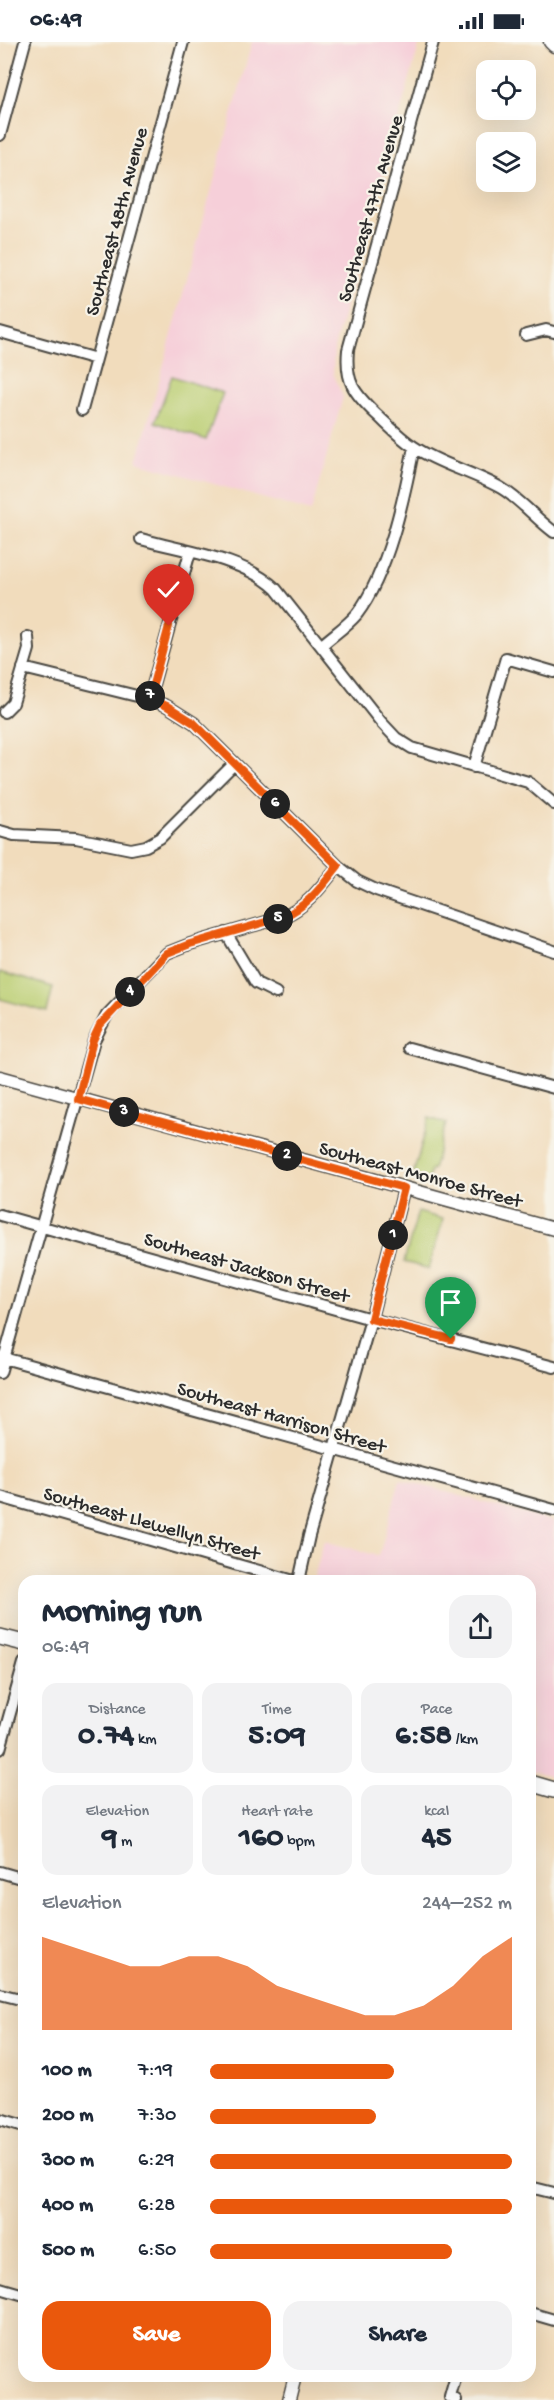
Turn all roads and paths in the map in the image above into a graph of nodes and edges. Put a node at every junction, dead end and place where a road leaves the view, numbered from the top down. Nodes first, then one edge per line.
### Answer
1 (25, 42) edge
2 (183, 42) edge
3 (433, 42) edge
4 (550, 42) edge
5 (554, 46) edge
6 (0, 135) edge
7 (0, 332) edge
8 (554, 332) edge
9 (526, 335) dead end
10 (96, 359) junction
11 (82, 410) dead end
12 (414, 447) junction
13 (554, 532) edge
14 (141, 539) dead end
15 (190, 552) junction
16 (27, 637) dead end
17 (322, 645) junction
18 (24, 668) junction
19 (554, 672) edge
20 (149, 699) junction
21 (4, 711) dead end
22 (234, 764) junction
23 (474, 767) junction
24 (554, 804) edge
25 (0, 831) edge
26 (338, 866) junction
27 (226, 933) junction
28 (554, 951) edge
29 (276, 993) dead end
30 (409, 1048) dead end
31 (0, 1077) edge
32 (554, 1088) edge
33 (78, 1099) junction
34 (404, 1188) junction
35 (0, 1215) edge
36 (41, 1227) junction
37 (554, 1229) edge
38 (371, 1319) junction
39 (2, 1357) edge
40 (554, 1367) edge
41 (0, 1373) edge
42 (334, 1449) junction
43 (0, 1497) edge
44 (554, 1510) edge
45 (273, 1575) edge
46 (300, 1575) edge
47 (0, 1637) edge
48 (18, 1642) edge
49 (18, 1684) edge
50 (0, 1749) edge
51 (536, 1785) edge
52 (554, 1790) edge
53 (0, 1872) edge
54 (18, 1876) edge
55 (0, 1994) edge
56 (18, 1998) edge
57 (0, 2119) edge
58 (18, 2124) edge
59 (536, 2188) edge
60 (554, 2193) edge
61 (0, 2289) edge
62 (18, 2294) edge
63 (536, 2315) edge
64 (554, 2320) edge
65 (293, 2382) edge
66 (454, 2382) edge
67 (289, 2400) edge
68 (456, 2400) edge

1 - 6 street
2 - 10 street, Southeast 48th Avenue
3 - 12 street, Southeast 47th Avenue
4 - 5 street
7 - 10 street
8 - 9 street
10 - 11 street, Southeast 48th Avenue
12 - 13 street
12 - 17 street
14 - 15 street
15 - 17 street
15 - 20 street
16 - 18 street
17 - 23 street
18 - 20 street
18 - 21 street
19 - 23 street
20 - 22 street
22 - 25 street
22 - 26 street
23 - 24 street
26 - 27 street
26 - 28 street
27 - 29 street
27 - 33 street
30 - 32 street
31 - 33 street, Southeast Monroe Street
33 - 34 street, Southeast Monroe Street
33 - 36 street
34 - 37 street, Southeast Monroe Street
34 - 38 street
35 - 36 street, Southeast Jackson Street
36 - 38 street, Southeast Jackson Street
36 - 39 street
38 - 40 street, Southeast Jackson Street
38 - 42 street
39 - 41 street
39 - 42 street, Southeast Harrison Street
42 - 44 street, Southeast Harrison Street
42 - 46 street
43 - 45 street, Southeast Llewellyn Street
47 - 48 main road
49 - 50 street
51 - 52 main road
53 - 54 street
55 - 56 street
57 - 58 street
59 - 60 street
61 - 62 street
63 - 64 street
65 - 67 street
66 - 68 street

